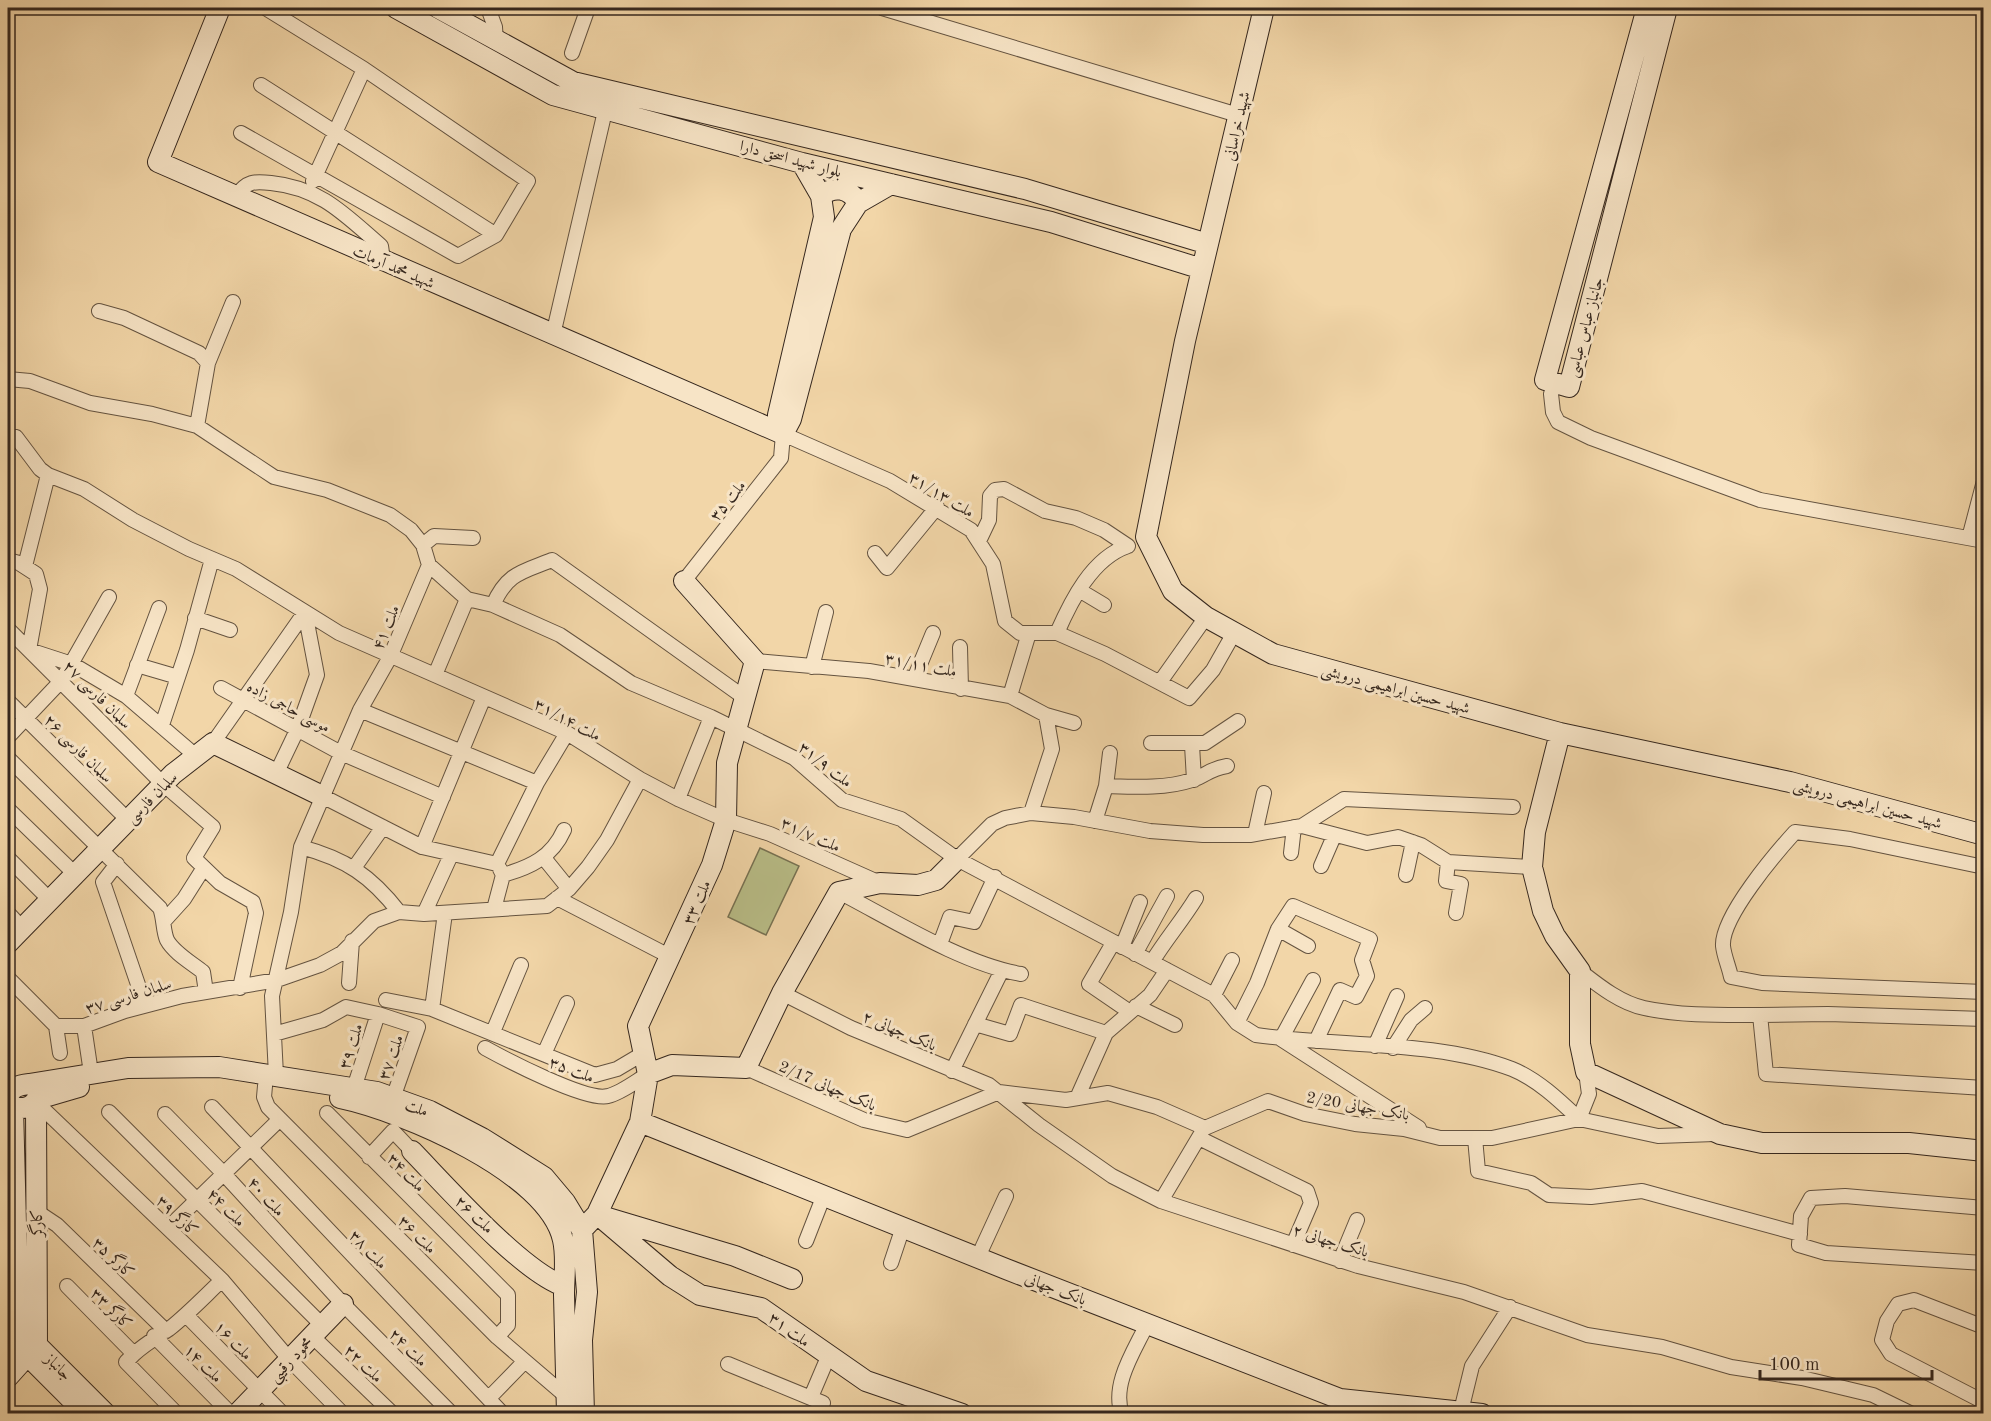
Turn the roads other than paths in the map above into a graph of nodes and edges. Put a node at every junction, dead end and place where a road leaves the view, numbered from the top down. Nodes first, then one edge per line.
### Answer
1 (220, 8) edge
2 (396, 8) edge
3 (438, 8) edge
4 (488, 8) edge
5 (588, 8) edge
6 (882, 8) edge
7 (1264, 8) edge
8 (1647, 8) edge
9 (1667, 8) edge
10 (267, 9) dead end
11 (459, 19) junction
12 (449, 39) junction
13 (496, 41) junction
14 (572, 53) dead end
15 (364, 69) junction
16 (261, 85) dead end
17 (605, 111) junction
18 (1238, 115) junction
19 (336, 130) junction
20 (241, 132) dead end
21 (802, 163) junction
22 (316, 175) junction
23 (891, 184) junction
24 (309, 191) junction
25 (236, 196) junction
26 (822, 199) junction
27 (854, 207) junction
28 (496, 235) junction
29 (1208, 244) junction
30 (1581, 248) junction
31 (1603, 253) junction
32 (383, 260) junction
33 (1202, 268) junction
34 (233, 302) dead end
35 (99, 311) dead end
36 (553, 335) junction
37 (208, 363) junction
38 (8, 379) edge
39 (1556, 383) junction
40 (197, 426) junction
41 (783, 434) junction
42 (16, 437) dead end
43 (48, 475) junction
44 (1983, 481) edge
45 (937, 507) junction
46 (473, 538) dead end
47 (1969, 538) junction
48 (1983, 541) edge
49 (979, 542) junction
50 (423, 545) junction
51 (875, 552) dead end
52 (212, 559) junction
53 (8, 560) edge
54 (429, 565) junction
55 (25, 566) junction
56 (684, 581) joint
57 (1079, 590) junction
58 (109, 597) dead end
59 (467, 599) junction
60 (493, 605) junction
61 (1104, 605) dead end
62 (159, 608) dead end
63 (305, 612) junction
64 (826, 612) dead end
65 (1206, 617) junction
66 (195, 618) junction
67 (8, 629) edge
68 (230, 630) dead end
69 (933, 633) dead end
70 (1029, 633) junction
71 (1057, 633) junction
72 (1234, 633) junction
73 (960, 647) dead end
74 (29, 650) junction
75 (390, 657) junction
76 (755, 661) junction
77 (72, 664) junction
78 (137, 665) junction
79 (812, 667) junction
80 (435, 675) junction
81 (178, 677) junction
82 (914, 679) junction
83 (62, 680) junction
84 (1160, 682) junction
85 (221, 688) dead end
86 (961, 688) junction
87 (126, 696) junction
88 (1010, 696) junction
89 (484, 697) junction
90 (745, 698) junction
91 (242, 700) junction
92 (8, 701) edge
93 (360, 710) junction
94 (1046, 715) junction
95 (24, 717) junction
96 (711, 717) junction
97 (1238, 721) dead end
98 (1074, 723) dead end
99 (162, 725) junction
100 (298, 728) junction
101 (736, 730) junction
102 (567, 733) junction
103 (1560, 733) junction
104 (8, 737) edge
105 (213, 743) junction
106 (1151, 743) dead end
107 (1192, 745) junction
108 (341, 753) junction
109 (462, 753) junction
110 (1110, 753) dead end
111 (196, 756) junction
112 (8, 758) edge
113 (1227, 766) dead end
114 (276, 774) junction
115 (640, 779) junction
116 (1194, 780) junction
117 (537, 783) junction
118 (163, 784) junction
119 (1106, 786) junction
120 (1264, 793) dead end
121 (322, 796) junction
122 (442, 797) junction
123 (678, 799) junction
124 (1513, 807) dead end
125 (8, 809) edge
126 (1031, 813) junction
127 (128, 820) junction
128 (726, 820) junction
129 (1095, 820) junction
130 (1298, 826) junction
131 (383, 827) junction
132 (564, 830) dead end
133 (1255, 834) junction
134 (1983, 835) edge
135 (1334, 836) junction
136 (1413, 842) junction
137 (302, 847) junction
138 (422, 847) junction
139 (100, 848) junction
140 (1291, 853) dead end
141 (451, 855) junction
142 (8, 858) edge
143 (544, 858) junction
144 (957, 859) junction
145 (1448, 862) junction
146 (117, 864) junction
147 (1321, 866) dead end
148 (1532, 867) junction
149 (1983, 867) edge
150 (354, 868) junction
151 (204, 869) junction
152 (500, 869) junction
153 (75, 874) junction
154 (1406, 875) dead end
155 (995, 877) junction
156 (880, 884) junction
157 (569, 888) junction
158 (839, 892) junction
159 (1167, 896) dead end
160 (557, 898) junction
161 (1196, 898) dead end
162 (50, 900) junction
163 (1140, 902) dead end
164 (494, 909) junction
165 (399, 912) junction
166 (8, 913) edge
167 (445, 913) junction
168 (1456, 913) dead end
169 (424, 914) junction
170 (165, 920) junction
171 (22, 928) junction
172 (1278, 929) junction
173 (352, 941) junction
174 (8, 943) edge
175 (939, 944) junction
176 (1117, 945) junction
177 (1308, 946) dead end
178 (1135, 954) junction
179 (671, 957) junction
180 (1232, 960) dead end
181 (1152, 962) junction
182 (521, 965) dead end
183 (1002, 970) junction
184 (1167, 970) junction
185 (1580, 971) junction
186 (1021, 974) dead end
187 (8, 978) edge
188 (277, 980) junction
189 (1313, 980) dead end
190 (349, 983) dead end
191 (240, 988) junction
192 (206, 992) junction
193 (1983, 992) edge
194 (782, 993) junction
195 (1214, 995) junction
196 (1397, 996) dead end
197 (386, 1000) dead end
198 (567, 1002) dead end
199 (145, 1005) junction
200 (1425, 1008) dead end
201 (432, 1009) junction
202 (1133, 1009) junction
203 (378, 1014) junction
204 (1760, 1015) junction
205 (1983, 1019) edge
206 (1237, 1023) junction
207 (975, 1024) junction
208 (56, 1026) junction
209 (84, 1026) junction
210 (1174, 1026) dead end
211 (493, 1032) junction
212 (1106, 1033) junction
213 (274, 1034) junction
214 (1281, 1039) junction
215 (1316, 1041) junction
216 (1375, 1046) junction
217 (485, 1047) dead end
218 (1393, 1048) junction
219 (60, 1053) dead end
220 (644, 1053) junction
221 (544, 1054) junction
222 (746, 1068) junction
223 (952, 1071) junction
224 (1586, 1072) junction
225 (91, 1073) junction
226 (648, 1074) junction
227 (271, 1081) junction
228 (354, 1088) junction
229 (1983, 1088) edge
230 (25, 1092) edge
231 (999, 1092) junction
232 (393, 1098) junction
233 (1077, 1098) junction
234 (212, 1107) dead end
235 (109, 1112) dead end
236 (327, 1113) dead end
237 (165, 1114) dead end
238 (280, 1119) junction
239 (1579, 1119) junction
240 (640, 1122) junction
241 (1202, 1133) junction
242 (1720, 1134) junction
243 (1428, 1135) junction
244 (1475, 1138) junction
245 (251, 1149) junction
246 (412, 1151) joint
247 (1983, 1151) edge
248 (369, 1157) junction
249 (224, 1174) junction
250 (824, 1195) junction
251 (1006, 1196) dead end
252 (196, 1199) junction
253 (1161, 1202) junction
254 (1983, 1208) edge
255 (36, 1211) junction
256 (597, 1214) junction
257 (1357, 1220) dead end
258 (903, 1227) junction
259 (168, 1228) junction
260 (582, 1230) junction
261 (1800, 1234) junction
262 (806, 1241) dead end
263 (1293, 1245) junction
264 (13, 1257) edge
265 (978, 1257) junction
266 (1340, 1261) junction
267 (891, 1263) dead end
268 (1983, 1263) edge
269 (792, 1279) dead end
270 (222, 1280) junction
271 (67, 1286) dead end
272 (564, 1286) junction
273 (343, 1304) junction
274 (1510, 1307) junction
275 (13, 1311) edge
276 (186, 1315) junction
277 (1147, 1324) junction
278 (1983, 1327) edge
279 (317, 1331) junction
280 (160, 1333) junction
281 (497, 1337) junction
282 (573, 1340) junction
283 (23, 1349) edge
284 (134, 1354) junction
285 (828, 1357) junction
286 (290, 1360) junction
287 (525, 1361) junction
288 (728, 1364) dead end
289 (8, 1377) edge
290 (260, 1390) junction
291 (489, 1398) junction
292 (1983, 1402) edge
293 (567, 1405) edge
294 (1461, 1411) junction
295 (86, 1413) edge
296 (106, 1413) edge
297 (177, 1413) edge
298 (231, 1413) edge
299 (237, 1413) edge
300 (283, 1413) edge
301 (343, 1413) edge
302 (393, 1413) edge
303 (453, 1413) edge
304 (503, 1413) edge
305 (584, 1413) edge
306 (962, 1413) edge
307 (1122, 1413) edge
308 (1482, 1413) edge
309 (1912, 1413) edge

1 - 25 street, شهید محمد آرمات
2 - 12 street, بلوار شهید اسحق دارا
3 - 11 street, بلوار شهید اسحق دارا
4 - 13 street
5 - 14 street
6 - 18 street
7 - 18 street, شهید خراسانی
8 - 30 street, جانباز عباس عباسی
9 - 31 street, جانباز عباس عباسی
10 - 15 street
11 - 12 street
11 - 13 street, بلوار شهید اسحق دارا
12 - 17 street, بلوار شهید اسحق دارا
13 - 29 street, بلوار شهید اسحق دارا
15 - 19 street
15 - 28 street
16 - 19 street
17 - 21 street, بلوار شهید اسحق دارا
17 - 36 street
18 - 29 street, شهید خراسانی
19 - 22 street
19 - 28 street
20 - 22 street
21 - 23 street, بلوار شهید اسحق دارا
21 - 26 street
22 - 24 street
22 - 28 street
23 - 27 street
23 - 33 street, بلوار شهید اسحق دارا
24 - 25 street
24 - 32 street
25 - 32 street, شهید محمد آرمات
26 - 27 street
26 - 41 street
27 - 41 street
29 - 33 street, شهید حسین ابراهیمی درویشی
30 - 31 street
30 - 39 street, جانباز عباس عباسی
31 - 39 street, جانباز عباس عباسی
32 - 36 street, شهید محمد آرمات
33 - 65 street, شهید حسین ابراهیمی درویشی
34 - 37 street
35 - 37 street
36 - 41 street, شهید محمد آرمات
37 - 40 street
38 - 40 street
39 - 47 street
40 - 50 street
41 - 45 street, ملت ۳۱/۱۳
41 - 56 street, ملت ۳۵
42 - 43 street
43 - 52 street, ملت ۳۱/۱۴
43 - 55 street
44 - 47 street
45 - 49 street, ملت ۳۱/۱۳
45 - 51 street
46 - 50 street
47 - 48 street
49 - 57 street
49 - 70 street, ملت ۳۱/۱۳
50 - 54 street
52 - 63 street, ملت ۳۱/۱۴
52 - 66 street
53 - 55 street
54 - 59 street
54 - 75 street, ملت ۴۱
55 - 74 street
56 - 76 street
57 - 61 street
57 - 71 street
58 - 77 street
59 - 60 street
59 - 80 street
60 - 90 street
60 - 96 street, ملت ۳۱/۹
62 - 78 street
63 - 75 street, ملت ۳۱/۱۴
63 - 91 street
63 - 100 street
64 - 79 street
65 - 72 street, شهید حسین ابراهیمی درویشی
65 - 84 street
66 - 68 street
66 - 81 street
67 - 74 street, سلمان فارسی ۲۷
69 - 82 street
70 - 71 street, ملت ۳۱/۱۳
70 - 88 street
71 - 84 street, ملت ۳۱/۱۳
72 - 84 street, ملت ۳۱/۱۳
72 - 103 street, شهید حسین ابراهیمی درویشی
73 - 86 street
74 - 77 street
74 - 83 street, سلمان فارسی ۲۷
75 - 80 street, ملت ۳۱/۱۴
75 - 93 street, ملت ۴۱
76 - 79 street, ملت ۳۱/۱۱
76 - 90 street, ملت ۳۳
77 - 83 street
77 - 87 street
78 - 81 street
78 - 87 street
79 - 82 street, ملت ۳۱/۱۱
80 - 89 street, ملت ۳۱/۱۴
81 - 99 street
82 - 86 street, ملت ۳۱/۱۱
83 - 95 street
83 - 118 street, سلمان فارسی ۲۷
85 - 91 street, موسی حاجی زاده
86 - 88 street, ملت ۳۱/۱۱
87 - 99 street
88 - 94 street, ملت ۳۱/۱۱
89 - 102 street, ملت ۳۱/۱۴
89 - 109 street
90 - 101 street, ملت ۳۳
91 - 100 street, موسی حاجی زاده
91 - 105 street
92 - 95 street, سلمان فارسی ۲۶
93 - 108 street, ملت ۴۱
93 - 109 street
94 - 98 street, ملت ۳۱/۱۱
94 - 126 street
95 - 104 street
95 - 127 street, سلمان فارسی ۲۶
96 - 101 street, ملت ۳۱/۹
96 - 123 street
97 - 107 street
99 - 111 street
100 - 108 street, موسی حاجی زاده
100 - 114 street
101 - 128 street, ملت ۳۳
101 - 144 street, ملت ۳۱/۹
102 - 115 street, ملت ۳۱/۱۴
102 - 117 street
103 - 134 street, شهید حسین ابراهیمی درویشی
103 - 148 street
105 - 111 street, سلمان فارسی
105 - 114 street
106 - 107 street
107 - 116 street
108 - 121 street, ملت ۴۱
108 - 122 street, موسی حاجی زاده
109 - 117 street
109 - 122 street
110 - 119 street
111 - 118 street, سلمان فارسی
112 - 139 street
113 - 116 street
114 - 121 street
115 - 123 street, ملت ۳۱/۱۴
115 - 157 street
116 - 119 street
117 - 152 street
118 - 127 street, سلمان فارسی
118 - 151 street, سلمان فارسی ۲۷
119 - 129 street
120 - 133 street
121 - 131 street
121 - 137 street, ملت ۴۱
122 - 138 street
123 - 128 street, ملت ۳۱/۱۴
124 - 130 street
125 - 153 street
126 - 129 street
126 - 144 street
127 - 139 street, سلمان فارسی
128 - 156 street, ملت ۳۱/۷
128 - 179 street, ملت ۳۳
129 - 133 street
130 - 133 street
130 - 135 street
130 - 140 street
131 - 138 street
131 - 150 street
132 - 143 street
135 - 136 street
135 - 147 street
136 - 145 street
136 - 154 street
137 - 150 street
137 - 188 street, ملت ۴۱
138 - 141 street
139 - 146 street
139 - 153 street, سلمان فارسی
141 - 152 street
141 - 169 street
142 - 162 street
143 - 152 street
143 - 157 street
144 - 155 street, ملت ۳۱/۹
144 - 156 street
145 - 148 street
145 - 168 street
146 - 170 street
146 - 199 street
148 - 185 street
149 - 193 street
150 - 165 street
151 - 170 street
151 - 191 street
152 - 164 street
153 - 162 street, سلمان فارسی
155 - 175 street
155 - 176 street, ملت ۳۱/۹
156 - 158 street
157 - 160 street
158 - 175 street
158 - 194 street
159 - 178 street
160 - 164 street
160 - 179 street
161 - 181 street
162 - 171 street, سلمان فارسی
163 - 176 street
164 - 167 street
165 - 169 street
165 - 173 street, سلمان فارسی ۳۷
166 - 171 street
167 - 169 street
167 - 201 street
170 - 192 street
171 - 174 street, سلمان فارسی
172 - 177 street
172 - 206 street
172 - 215 street
173 - 188 street, سلمان فارسی ۳۷
173 - 190 street
175 - 183 street
176 - 178 street, ملت ۳۱/۹
176 - 202 street
178 - 181 street, ملت ۳۱/۹
179 - 220 street, ملت ۳۳
180 - 195 street
181 - 184 street, ملت ۳۱/۹
182 - 211 street
183 - 186 street
183 - 207 street
184 - 195 street, ملت ۳۱/۹
184 - 202 street
185 - 204 street
185 - 224 street
187 - 208 street
188 - 191 street, سلمان فارسی ۳۷
188 - 213 street, ملت ۴۱
189 - 214 street
191 - 192 street, سلمان فارسی ۳۷
192 - 199 street, سلمان فارسی ۳۷
194 - 222 street
194 - 223 street, بانک جهانی ۲
195 - 206 street
196 - 216 street
197 - 201 street
198 - 221 street
199 - 209 street, سلمان فارسی ۳۷
200 - 218 street
201 - 211 street
202 - 210 street
202 - 212 street
203 - 213 street
203 - 228 street, ملت ۳۹
203 - 232 street, ملت ۳۷
204 - 205 street
204 - 229 street
206 - 214 street
207 - 212 street
207 - 223 street
208 - 209 street, سلمان فارسی ۳۷
208 - 219 street
209 - 225 street
211 - 221 street
212 - 233 street
213 - 227 street, ملت ۴۱
214 - 215 street
214 - 243 street
215 - 216 street
216 - 218 street
217 - 226 street, ملت ۳۵
218 - 239 street
220 - 221 street
220 - 226 street, ملت ۳۳
222 - 226 street
222 - 231 street, بانک جهانی 2/17
223 - 231 street, بانک جهانی ۲
224 - 239 street
224 - 242 street
225 - 227 street, ملت
225 - 230 street, ملت
226 - 240 street, ملت ۳۳
227 - 228 street, ملت
227 - 230 street, ملت
227 - 238 street, ملت ۳۶
227 - 272 street, ملت
228 - 232 street, ملت
230 - 255 street, کارگر
230 - 259 street, کارگر ۳۹
230 - 264 street, کارگر
231 - 233 street
231 - 253 street, بانک جهانی ۲
232 - 260 street, ملت
233 - 241 street
234 - 245 street, ملت ۳۸
235 - 252 street, ملت ۴۴
236 - 248 street, ملت ۳۴
237 - 249 street, ملت ۴۰
238 - 245 street
238 - 281 street, ملت ۳۶
239 - 242 street, بانک جهانی 2/20
239 - 244 street, بانک جهانی 2/20
240 - 250 street, بانک جهانی
240 - 256 street, ملت ۳۳
241 - 243 street, بانک جهانی 2/20
241 - 253 street
241 - 263 street
242 - 247 street
243 - 244 street, بانک جهانی 2/20
244 - 261 street
245 - 249 street
245 - 291 street, ملت ۳۸
246 - 248 street, ملت ۲۶
246 - 272 street, ملت ۲۶
248 - 281 street, ملت ۳۴
249 - 252 street
249 - 273 street, ملت ۴۰
250 - 258 street, بانک جهانی
250 - 262 street
251 - 265 street
252 - 259 street
252 - 279 street, ملت ۴۴
253 - 263 street, بانک جهانی ۲
254 - 261 street
255 - 280 street, کارگر ۳۵
255 - 283 street, کارگر
256 - 260 street, ملت ۳۳
256 - 269 street
256 - 285 street, ملت ۳۱
257 - 266 street
258 - 265 street, بانک جهانی
258 - 267 street
259 - 270 street, کارگر ۳۹
260 - 282 street, ملت
261 - 268 street
263 - 266 street, بانک جهانی ۲
264 - 275 street, کارگر
265 - 277 street, بانک جهانی
266 - 274 street, بانک جهانی ۲
270 - 276 street, کارگر ۳۳
270 - 286 street, کارگر ۳۹
271 - 284 street, کارگر ۳۳
272 - 282 street, ملت
273 - 279 street, محمود رقیبی
273 - 303 street, ملت ۲۴
274 - 294 street
274 - 309 street, بانک جهانی ۲
275 - 283 street, کارگر
276 - 280 street, کارگر ۳۳
276 - 290 street, ملت ۱۶
277 - 294 street, بانک جهانی
277 - 307 street
278 - 292 street
279 - 286 street, محمود رقیبی
279 - 302 street, ملت ۲۲
280 - 284 street, کارگر ۳۳
280 - 298 street, ملت ۱۴
281 - 287 street, ملت ۳۶
282 - 293 street, ملت
282 - 305 street, ملت
283 - 289 street
283 - 295 street, جانباز
283 - 296 street, جانباز
284 - 297 street, کارگر ۳۳
285 - 288 street
285 - 306 street, ملت ۳۱
286 - 290 street, محمود رقیبی
286 - 301 street, کارگر ۳۹
287 - 291 street
287 - 293 street, ملت ۳۶
290 - 299 street, محمود رقیبی
290 - 300 street, ملت ۱۶
291 - 304 street, ملت ۳۸
294 - 308 street, بانک جهانی

